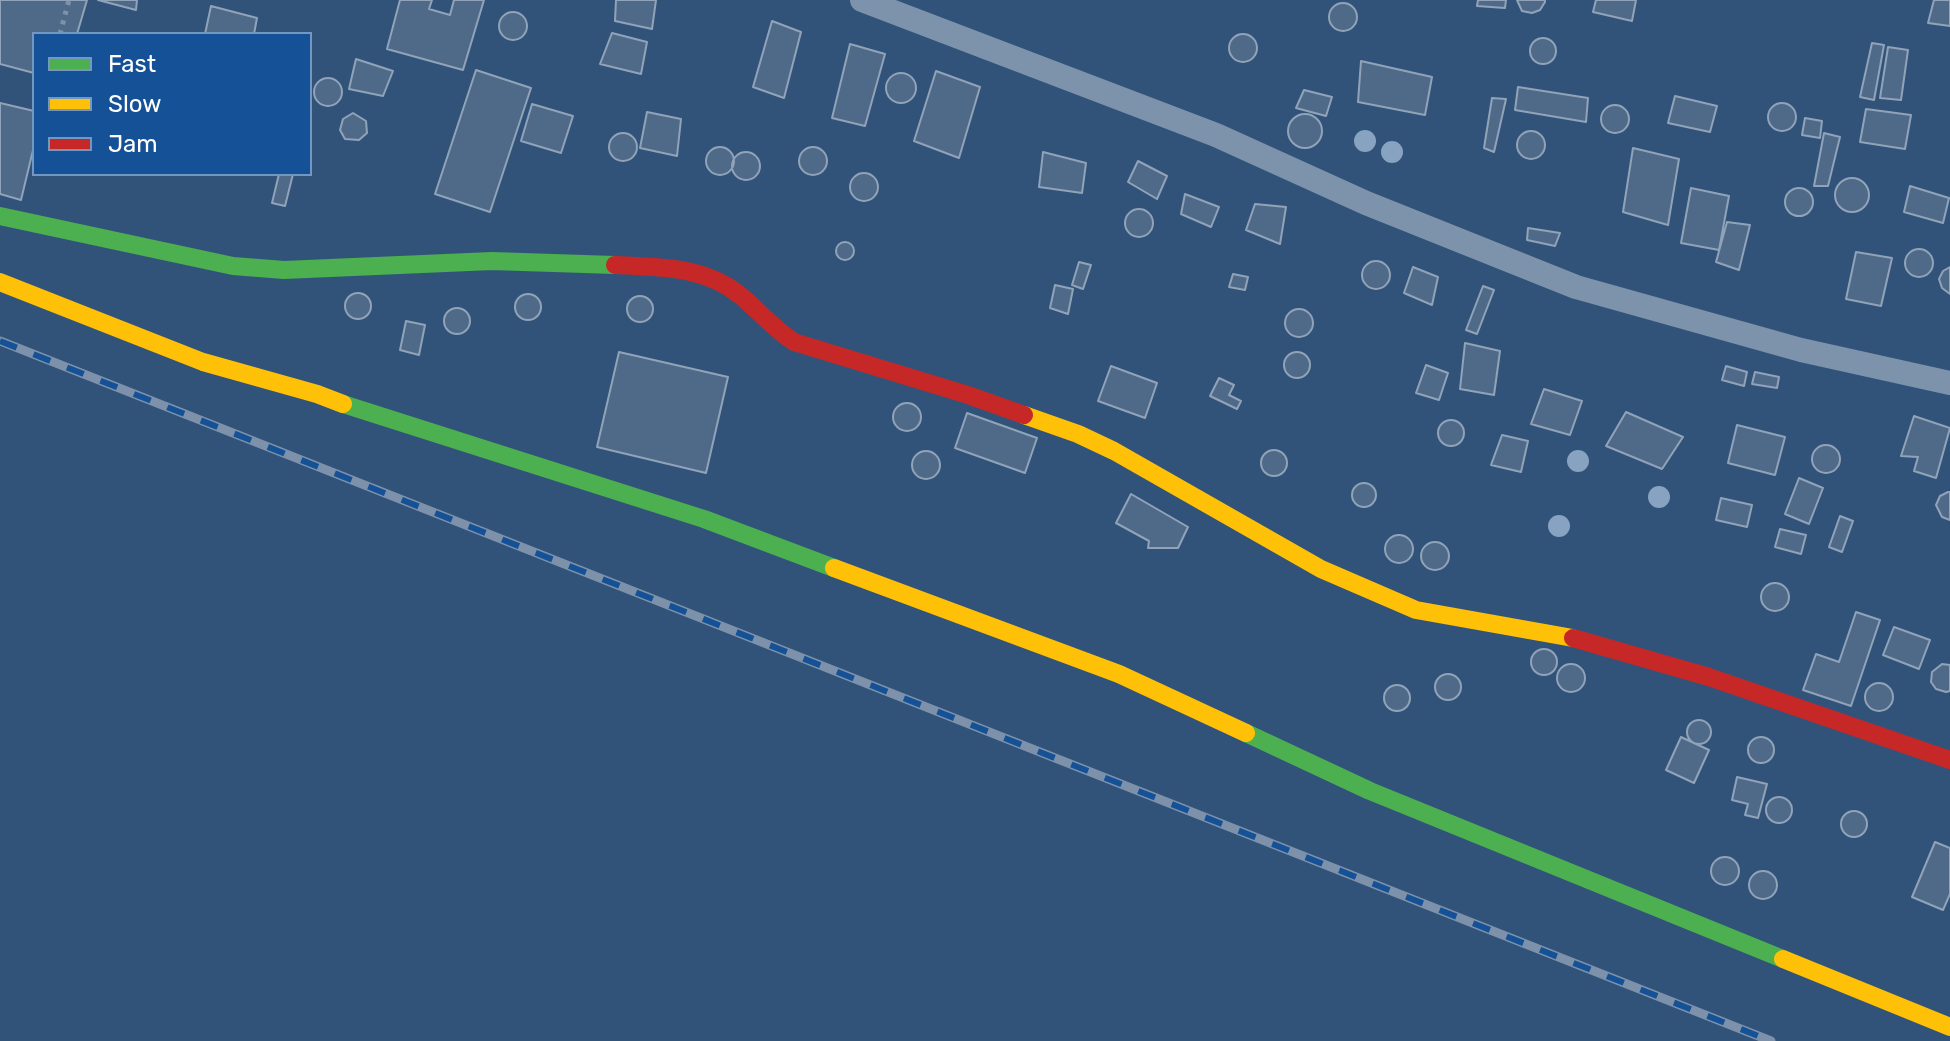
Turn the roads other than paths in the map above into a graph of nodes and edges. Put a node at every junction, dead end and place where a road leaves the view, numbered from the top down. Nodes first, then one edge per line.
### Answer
1 (862, 0) edge
2 (0, 216) edge
3 (0, 282) edge
4 (1950, 383) edge
5 (1950, 760) edge
6 (1950, 1027) edge

1 - 4 street
2 - 5 street
3 - 6 street

